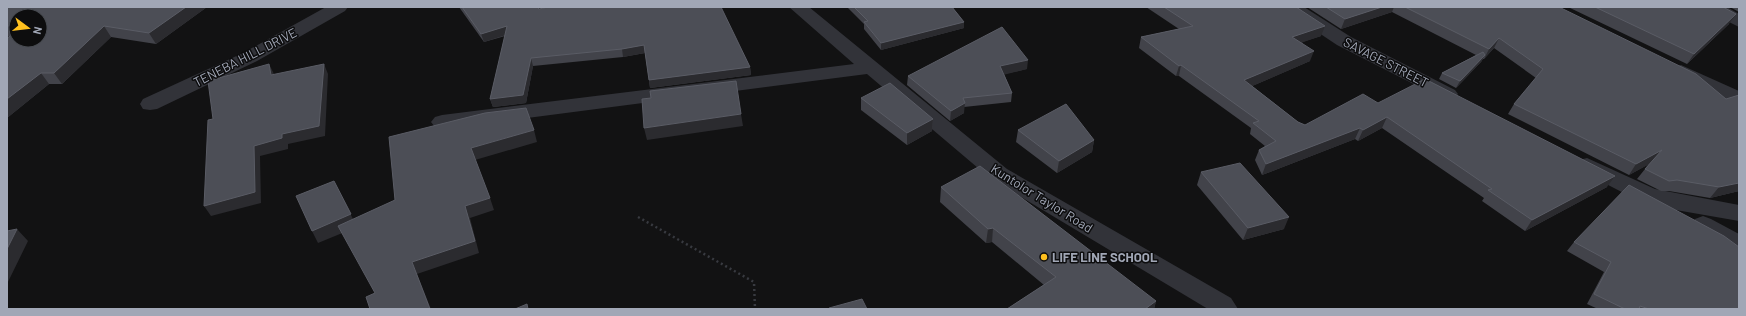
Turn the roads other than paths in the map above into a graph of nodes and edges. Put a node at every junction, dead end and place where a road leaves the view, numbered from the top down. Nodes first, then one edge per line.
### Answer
1 (339, 7) edge
2 (798, 7) edge
3 (1292, 7) edge
4 (1713, 7) edge
5 (1739, 21) edge
6 (1662, 62) edge
7 (870, 68) junction
8 (1739, 99) edge
9 (1464, 102) edge
10 (150, 104) dead end
11 (442, 122) edge
12 (1570, 156) edge
13 (1648, 196) junction
14 (1739, 213) edge
15 (1739, 245) edge
16 (1225, 309) edge

1 - 10 street, TENEBA HILL DRIVE
2 - 7 street, Kuntolor Taylor Road
3 - 9 street, SAVAGE STREET
4 - 5 street
6 - 8 street
7 - 11 street
7 - 16 street, Kuntolor Taylor Road
12 - 13 street
13 - 14 street
13 - 15 street

